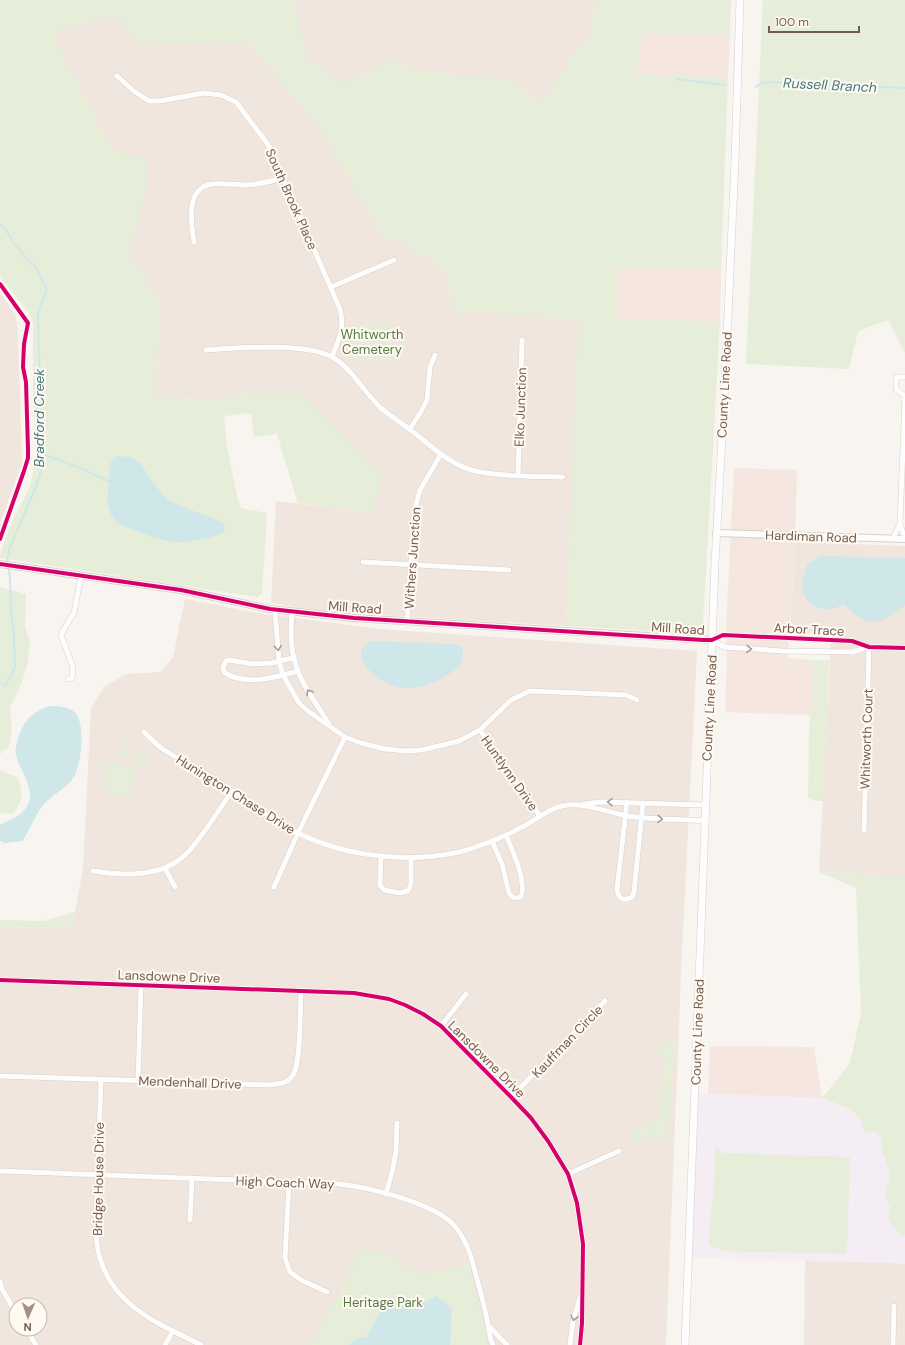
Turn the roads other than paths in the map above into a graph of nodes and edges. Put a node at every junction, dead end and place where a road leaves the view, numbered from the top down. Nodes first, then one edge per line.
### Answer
1 (740, 0) edge
2 (117, 76) dead end
3 (282, 178) junction
4 (194, 242) dead end
5 (394, 260) dead end
6 (331, 287) junction
7 (522, 340) dead end
8 (206, 350) dead end
9 (332, 356) junction
10 (435, 356) dead end
11 (905, 377) edge
12 (410, 429) junction
13 (441, 454) junction
14 (518, 475) junction
15 (563, 477) dead end
16 (900, 524) junction
17 (716, 533) junction
18 (894, 538) junction
19 (905, 539) edge
20 (364, 562) dead end
21 (0, 564) edge
22 (411, 565) junction
23 (509, 570) dead end
24 (81, 576) junction
25 (275, 610) junction
26 (292, 612) junction
27 (407, 620) junction
28 (712, 640) junction
29 (869, 647) junction
30 (905, 648) edge
31 (293, 658) junction
32 (279, 661) junction
33 (298, 671) junction
34 (284, 675) junction
35 (68, 679) dead end
36 (637, 700) dead end
37 (329, 725) junction
38 (480, 730) junction
39 (144, 732) dead end
40 (345, 737) junction
41 (232, 791) junction
42 (627, 802) junction
43 (643, 803) junction
44 (580, 805) junction
45 (705, 805) junction
46 (540, 816) junction
47 (626, 816) junction
48 (641, 818) junction
49 (704, 821) junction
50 (864, 831) dead end
51 (298, 833) junction
52 (506, 835) junction
53 (492, 841) junction
54 (381, 856) junction
55 (411, 857) junction
56 (165, 868) junction
57 (93, 871) dead end
58 (175, 887) dead end
59 (274, 887) dead end
60 (0, 980) edge
61 (142, 985) junction
62 (301, 992) junction
63 (466, 994) dead end
64 (605, 1001) dead end
65 (441, 1026) junction
66 (0, 1076) edge
67 (101, 1080) junction
68 (138, 1081) junction
69 (511, 1097) junction
70 (397, 1123) dead end
71 (619, 1151) dead end
72 (0, 1171) edge
73 (568, 1174) junction
74 (97, 1175) junction
75 (192, 1178) junction
76 (289, 1182) junction
77 (386, 1194) junction
78 (190, 1220) dead end
79 (0, 1281) edge
80 (582, 1291) junction
81 (327, 1292) dead end
82 (8, 1299) edge
83 (894, 1306) dead end
84 (488, 1325) junction
85 (173, 1331) junction
86 (165, 1345) edge
87 (201, 1345) edge
88 (493, 1345) edge
89 (507, 1345) edge
90 (570, 1345) edge
91 (580, 1345) edge
92 (684, 1345) edge
93 (893, 1345) edge

1 - 17 main road, County Line Road
2 - 3 street, South Brook Place
3 - 4 street
3 - 6 street, South Brook Place
5 - 6 street
6 - 9 street, South Brook Place
7 - 14 street, Elko Junction
8 - 9 street
9 - 12 street
10 - 12 street
11 - 16 street
12 - 13 street
13 - 14 street
13 - 22 street, Withers Junction
14 - 15 street
16 - 18 street
16 - 19 street
17 - 18 street, Hardiman Road
17 - 28 main road, County Line Road
18 - 19 street, Hardiman Road
20 - 22 street
21 - 24 street, Mill Road
22 - 23 street
22 - 27 street, Withers Junction
24 - 25 street, Mill Road
24 - 35 street
25 - 26 street, Mill Road
25 -> 32 street
26 - 27 street, Mill Road
26 - 31 street
27 - 28 street, Mill Road
28 - 29 street, Arbor Trace
28 -> 29 street, Arbor Trace
28 - 45 main road, County Line Road
29 - 30 street, Arbor Trace
29 - 50 street, Whitworth Court
31 - 32 street
31 - 33 street
32 - 34 street
32 - 34 street
33 - 34 street
37 -> 33 street
34 - 37 street
36 - 38 street
37 - 40 street
38 - 40 street
38 - 46 street, Huntlynn Drive
39 - 41 street, Hunington Chase Drive
40 - 51 street
41 - 51 street, Hunington Chase Drive
41 - 56 street
42 - 43 street
42 -> 44 street
42 - 47 street
43 - 45 street
43 - 48 street
44 - 46 street, Hunington Chase Drive
44 - 47 street, Hunington Chase Drive
45 - 49 main road, County Line Road
46 - 52 street, Hunington Chase Drive
47 - 48 street, Hunington Chase Drive
47 - 48 street
48 -> 49 street, Hunington Chase Drive
49 - 92 main road, County Line Road
51 - 54 street, Hunington Chase Drive
51 - 59 street
52 - 53 street, Hunington Chase Drive
52 - 53 street
53 - 55 street, Hunington Chase Drive
54 - 55 street, Hunington Chase Drive
54 - 55 street
56 - 57 street
56 - 58 street
60 - 61 street, Lansdowne Drive
61 - 62 street, Lansdowne Drive
61 - 68 street
62 - 65 street, Lansdowne Drive
62 - 68 street, Mendenhall Drive
63 - 65 street
64 - 69 street, Kauffman Circle
65 - 69 street, Lansdowne Drive
66 - 67 street, Mendenhall Drive
67 - 68 street, Mendenhall Drive
67 - 74 street, Bridge House Drive
69 - 73 street, Lansdowne Drive
70 - 77 street
71 - 73 street
72 - 74 street, High Coach Way
73 - 80 street, Lansdowne Drive
74 - 75 street, High Coach Way
74 - 85 street, Bridge House Drive
75 - 76 street, High Coach Way
75 - 78 street
76 - 77 street, High Coach Way
76 - 81 street
77 - 84 street, High Coach Way
79 - 82 street
80 -> 90 street, Lansdowne Drive
80 - 91 street, Lansdowne Drive
83 - 93 street
84 - 88 street, High Coach Way
84 - 89 street, High Coach Way
85 - 86 street
85 - 87 street, Bridge House Drive

